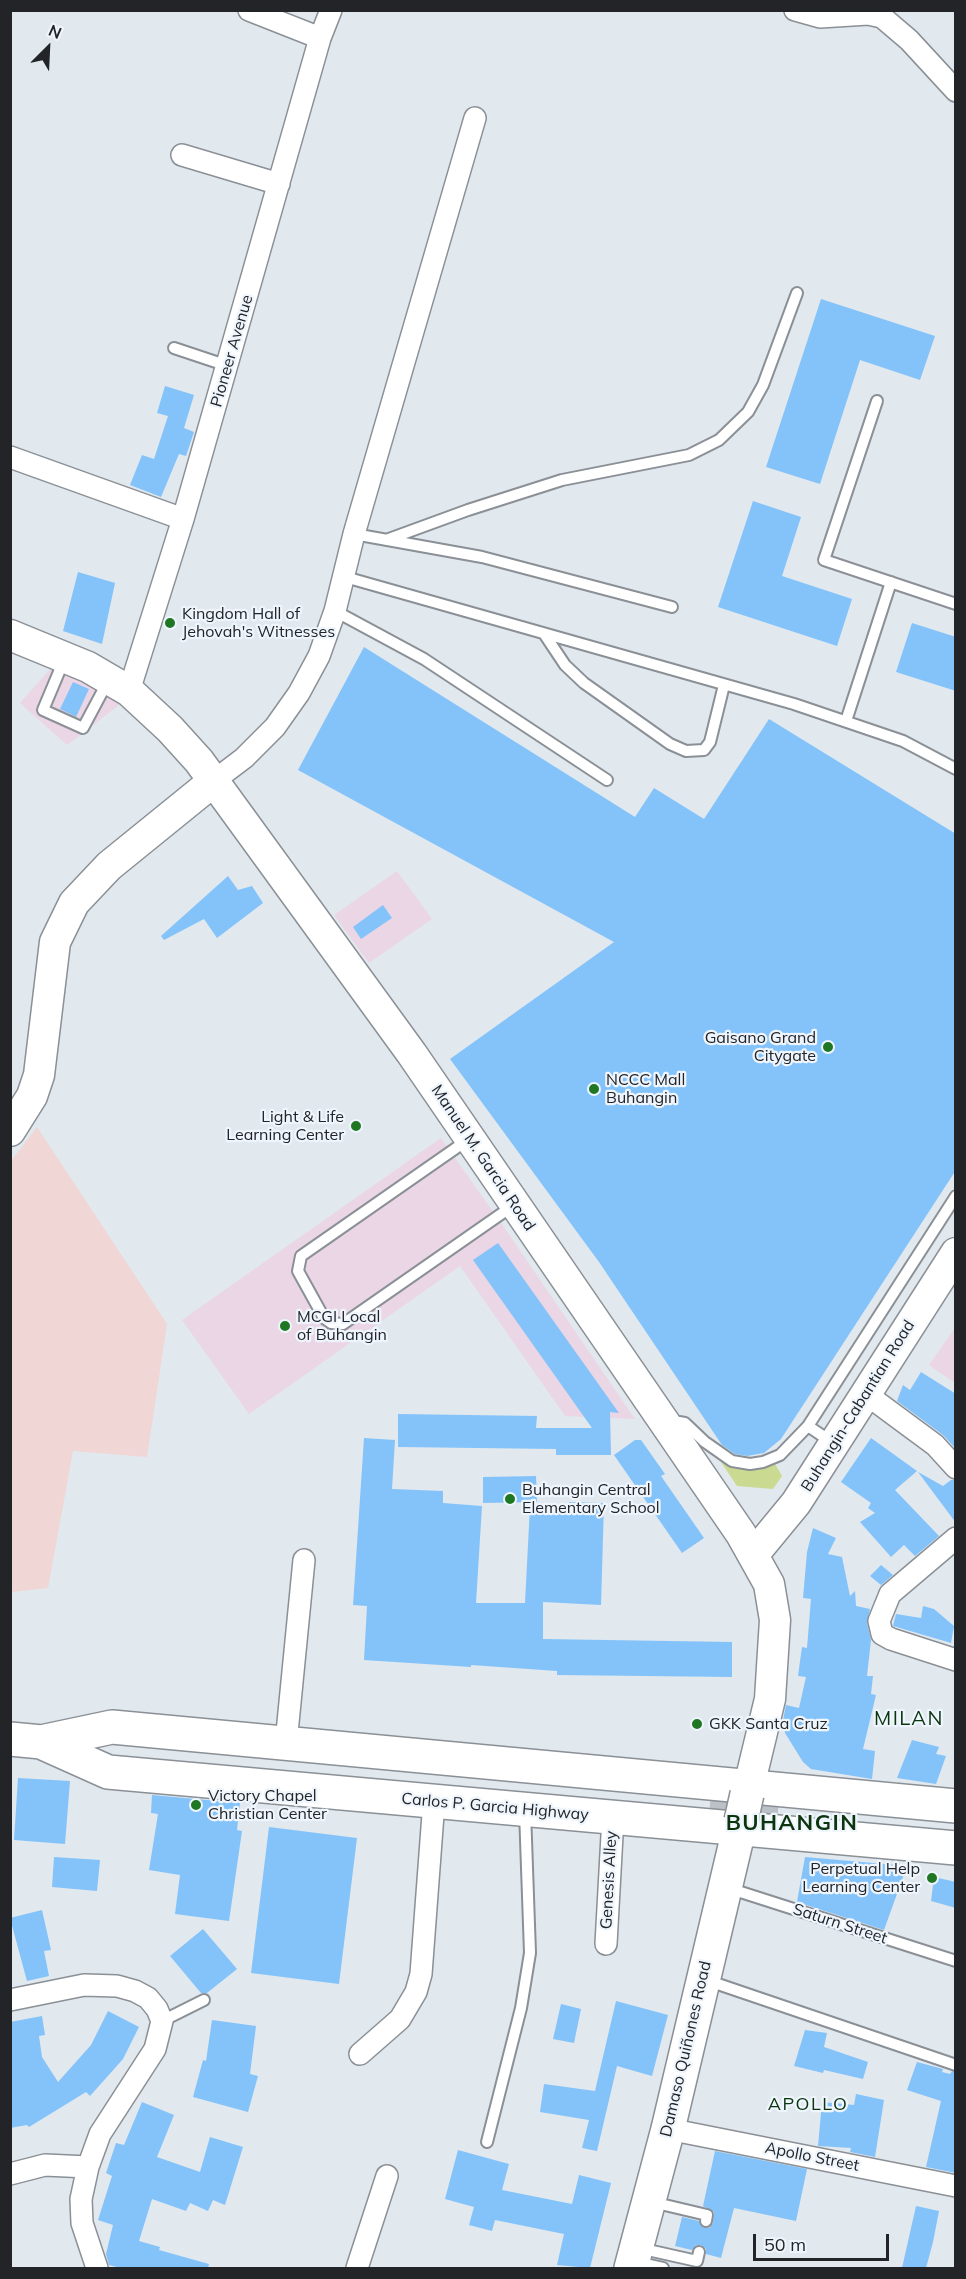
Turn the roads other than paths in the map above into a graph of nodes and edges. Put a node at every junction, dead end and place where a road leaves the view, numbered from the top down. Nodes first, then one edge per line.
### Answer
1 (249, 10) edge
2 (331, 10) edge
3 (795, 10) edge
4 (320, 38) junction
5 (956, 91) edge
6 (475, 118) dead end
7 (182, 155) dead end
8 (279, 184) junction
9 (797, 293) dead end
10 (174, 348) dead end
11 (228, 366) junction
12 (877, 400) dead end
13 (10, 457) edge
14 (183, 519) junction
15 (354, 534) junction
16 (386, 540) junction
17 (345, 577) junction
18 (891, 582) junction
19 (956, 604) edge
20 (672, 607) dead end
21 (335, 611) junction
22 (10, 634) edge
23 (545, 635) junction
24 (66, 657) junction
25 (119, 685) junction
26 (724, 685) junction
27 (846, 721) junction
28 (956, 769) edge
29 (215, 780) junction
30 (607, 780) dead end
31 (10, 1131) edge
32 (469, 1139) junction
33 (956, 1196) edge
34 (514, 1205) junction
35 (956, 1252) edge
36 (866, 1394) junction
37 (808, 1426) junction
38 (669, 1428) junction
39 (833, 1443) junction
40 (956, 1468) edge
41 (956, 1538) edge
42 (754, 1554) junction
43 (304, 1560) dead end
44 (956, 1660) edge
45 (26, 1740) edge
46 (286, 1743) junction
47 (434, 1801) junction
48 (710, 1804) tunnel mouth
49 (956, 1806) edge
50 (744, 1808) junction
51 (525, 1809) junction
52 (778, 1810) tunnel mouth
53 (613, 1817) junction
54 (956, 1827) edge
55 (956, 1848) edge
56 (725, 1887) junction
57 (606, 1944) dead end
58 (956, 1961) edge
59 (703, 1978) junction
60 (10, 2000) edge
61 (204, 2000) dead end
62 (162, 2021) junction
63 (360, 2054) dead end
64 (956, 2065) edge
65 (668, 2129) junction
66 (487, 2142) dead end
67 (88, 2167) junction
68 (10, 2174) edge
69 (387, 2176) dead end
70 (956, 2186) edge
71 (648, 2201) junction
72 (705, 2221) dead end
73 (699, 2252) dead end
74 (641, 2261) edge
75 (97, 2268) edge
76 (357, 2268) edge

1 - 4 street
2 - 4 street, Pioneer Avenue
3 - 5 street
4 - 8 street, Pioneer Avenue
6 - 15 street
7 - 8 street
8 - 11 street, Pioneer Avenue
9 - 16 lane
10 - 11 lane
11 - 14 street, Pioneer Avenue
12 - 18 lane
13 - 14 street
14 - 25 street, Pioneer Avenue
15 - 16 lane
15 - 17 street
16 - 20 lane
17 - 21 street
17 - 23 lane
18 - 19 lane
18 - 27 lane
21 - 29 street
21 - 30 lane
22 - 24 main road, Manuel M. Garcia Road
23 - 26 lane
23 - 26 lane
24 - 25 main road, Manuel M. Garcia Road
24 - 25 lane
25 - 29 main road, Manuel M. Garcia Road
26 - 27 lane
27 - 28 lane
29 - 31 main road
29 - 32 main road, Manuel M. Garcia Road
32 - 34 main road, Manuel M. Garcia Road
32 - 34 lane
33 - 37 lane
34 - 38 main road, Manuel M. Garcia Road
35 - 36 main road, Buhangin-Cabantian Road
36 - 39 main road, Buhangin-Cabantian Road
36 - 40 street
37 - 38 lane
37 - 39 lane
38 - 42 main road, Manuel M. Garcia Road
39 - 42 main road, Buhangin-Cabantian Road
41 - 44 street
42 - 50 main road, Manuel M. Garcia Road
43 - 46 street
45 - 46 main road, Carlos P. Garcia Highway
45 - 47 main road, Carlos P. Garcia Highway
45 - 48 main road, Carlos P. Garcia Highway
46 - 50 main road, Carlos P. Garcia Highway
47 - 51 main road, Carlos P. Garcia Highway
47 - 63 street
49 - 50 main road, Carlos P. Garcia Highway
50 - 53 main road, Carlos P. Garcia Highway
50 - 55 main road, Carlos P. Garcia Highway
50 - 56 main road, Damaso Quiñones Road
51 - 53 main road, Carlos P. Garcia Highway
51 - 66 lane
52 - 54 main road
53 - 57 street, Genesis Alley
56 - 58 lane, Saturn Street
56 - 59 main road, Damaso Quiñones Road
59 - 64 lane
59 - 65 main road, Damaso Quiñones Road
60 - 62 street
61 - 62 lane
62 - 67 street
65 - 70 street, Apollo Street
65 - 71 main road, Damaso Quiñones Road
67 - 68 street
67 - 75 street
69 - 76 street
71 - 72 lane
71 - 74 main road, Damaso Quiñones Road
73 - 74 lane

